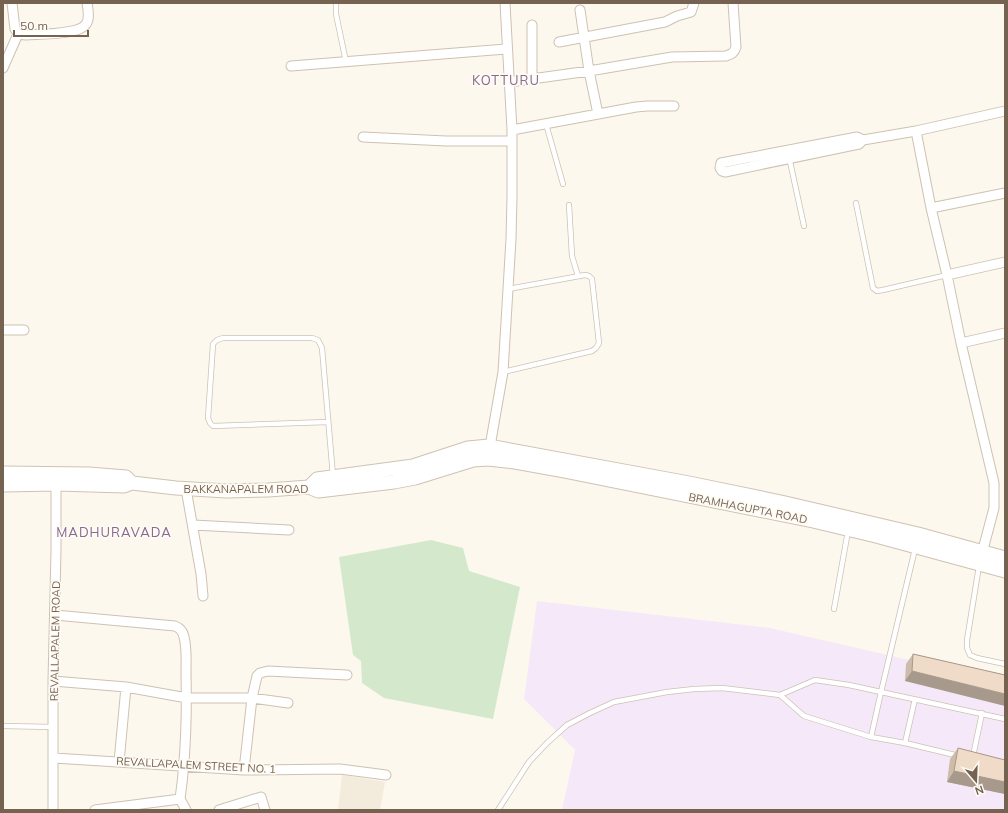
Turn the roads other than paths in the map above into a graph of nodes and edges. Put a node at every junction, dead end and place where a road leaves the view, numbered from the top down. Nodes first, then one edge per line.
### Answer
1 (12, 3) edge
2 (87, 3) edge
3 (336, 3) edge
4 (505, 3) edge
5 (694, 3) edge
6 (733, 3) edge
7 (580, 10) dead end
8 (532, 25) dead end
9 (18, 34) junction
10 (584, 38) junction
11 (559, 42) dead end
12 (506, 49) junction
13 (346, 62) junction
14 (291, 66) dead end
15 (3, 68) edge
16 (589, 71) junction
17 (532, 79) junction
18 (510, 82) junction
19 (674, 106) dead end
20 (1005, 111) edge
21 (598, 114) junction
22 (546, 124) junction
23 (512, 130) junction
24 (916, 131) junction
25 (362, 137) dead end
26 (512, 141) junction
27 (789, 154) junction
28 (563, 184) dead end
29 (1005, 193) edge
30 (856, 202) dead end
31 (569, 205) dead end
32 (931, 208) junction
33 (804, 226) dead end
34 (1005, 262) edge
35 (947, 275) junction
36 (578, 276) junction
37 (508, 289) junction
38 (3, 330) edge
39 (24, 330) dead end
40 (1005, 333) edge
41 (961, 343) junction
42 (503, 372) junction
43 (328, 422) junction
44 (489, 452) junction
45 (3, 473) edge
46 (56, 478) junction
47 (333, 478) junction
48 (3, 485) edge
49 (309, 487) junction
50 (186, 489) junction
51 (193, 525) junction
52 (289, 530) dead end
53 (849, 530) junction
54 (916, 547) junction
55 (981, 558) junction
56 (1005, 558) edge
57 (1005, 571) edge
58 (203, 596) dead end
59 (834, 609) dead end
60 (55, 615) junction
61 (1005, 664) edge
62 (347, 675) dead end
63 (53, 681) junction
64 (126, 687) junction
65 (881, 692) junction
66 (780, 695) junction
67 (186, 698) junction
68 (252, 698) junction
69 (915, 699) junction
70 (288, 703) dead end
71 (982, 713) junction
72 (1005, 719) edge
73 (3, 726) edge
74 (54, 727) junction
75 (871, 737) junction
76 (905, 743) junction
77 (54, 758) junction
78 (972, 759) junction
79 (979, 761) edge
80 (119, 762) junction
81 (185, 766) junction
82 (244, 770) junction
83 (386, 775) dead end
84 (180, 799) junction
85 (53, 810) edge
86 (95, 810) edge
87 (186, 810) edge
88 (219, 810) edge
89 (265, 810) edge
90 (498, 810) edge

1 - 9 street
2 - 9 street
3 - 13 lane
4 - 12 street
5 - 10 street
6 - 16 street
7 - 10 street
8 - 17 street
9 - 15 street
10 - 11 street
10 - 16 street
12 - 13 street
12 - 18 street
13 - 14 street
16 - 17 street
16 - 21 street
17 - 18 street
18 - 23 street
19 - 21 street
20 - 24 street
21 - 22 street
22 - 23 street
22 - 28 lane
23 - 26 street
24 - 27 street
24 - 32 street
25 - 26 street
26 - 37 street
27 - 27 street
27 - 33 lane
29 - 32 street
30 - 35 lane
31 - 36 lane
32 - 35 street
34 - 35 street
35 - 41 street
36 - 37 lane
36 - 42 lane
37 - 42 street
38 - 39 street
40 - 41 street
41 - 55 street
42 - 44 street
43 - 43 lane
43 - 47 lane
44 - 47 street
44 - 49 street, BAKKANAPALEM ROAD
44 - 53 street, BRAMHAGUPTA ROAD
44 - 55 street, BRAMHAGUPTA ROAD
45 - 46 street, BAKKANAPALEM ROAD
46 - 48 street
46 - 50 street, BAKKANAPALEM ROAD
46 - 60 street, REVALLAPALEM ROAD
47 - 49 street
49 - 50 street, BAKKANAPALEM ROAD
50 - 51 street
51 - 52 street
51 - 58 street
53 - 54 street, BRAMHAGUPTA ROAD
53 - 59 lane
54 - 55 street, BRAMHAGUPTA ROAD
54 - 65 lane
55 - 56 street, BRAMHAGUPTA ROAD
55 - 57 street, BRAMHAGUPTA ROAD
55 - 61 lane
60 - 63 street, REVALLAPALEM ROAD
60 - 67 street
62 - 68 street
63 - 64 street
63 - 74 street, REVALLAPALEM ROAD
64 - 67 street
64 - 80 street
65 - 66 lane
65 - 69 lane
65 - 75 lane
66 - 75 lane
66 - 90 lane
67 - 68 street
67 - 81 street
68 - 70 street
68 - 82 street
69 - 71 lane
69 - 76 lane
71 - 72 lane
71 - 78 lane
73 - 74 lane
74 - 77 street, REVALLAPALEM ROAD
75 - 76 lane
76 - 78 lane
77 - 80 street, REVALLAPALEM STREET NO. 1
77 - 85 street, REVALLAPALEM ROAD
78 - 79 lane
80 - 81 street, REVALLAPALEM STREET NO. 1
81 - 82 street, REVALLAPALEM STREET NO. 1
81 - 84 street
82 - 83 street, REVALLAPALEM STREET NO. 1
84 - 86 street
84 - 87 street
88 - 89 street

